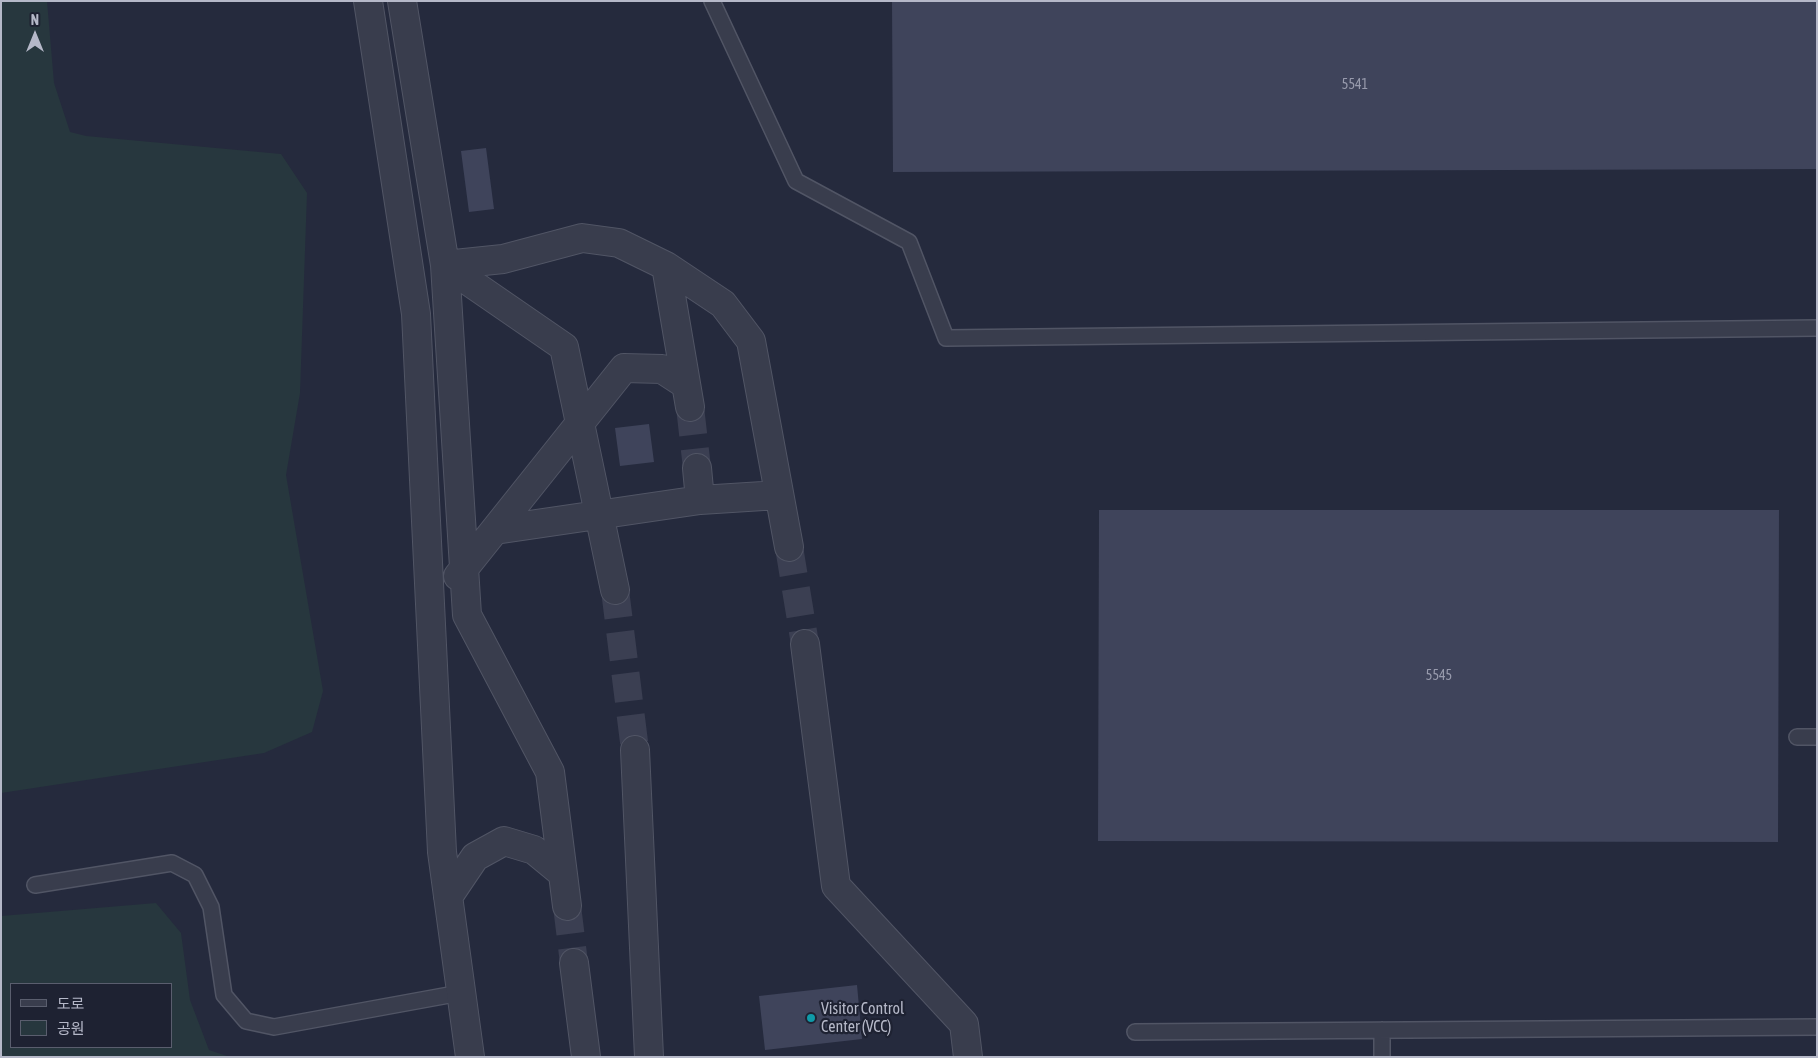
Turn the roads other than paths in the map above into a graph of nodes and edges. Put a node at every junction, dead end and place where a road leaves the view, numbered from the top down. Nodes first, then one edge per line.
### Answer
1 (368, 1) edge
2 (402, 1) edge
3 (712, 1) edge
4 (445, 265) junction
5 (666, 266) junction
6 (1817, 328) edge
7 (580, 423) junction
8 (697, 468) tunnel mouth
9 (779, 495) junction
10 (700, 500) junction
11 (599, 515) junction
12 (495, 530) junction
13 (789, 547) tunnel mouth
14 (464, 568) junction
15 (615, 590) tunnel mouth
16 (430, 610) junction
17 (806, 644) tunnel mouth
18 (1797, 737) dead end
19 (1817, 737) edge
20 (635, 750) tunnel mouth
21 (562, 872) junction
22 (35, 885) dead end
23 (448, 897) junction
24 (566, 906) tunnel mouth
25 (574, 963) tunnel mouth
26 (460, 993) junction
27 (1817, 1027) edge
28 (1382, 1030) junction
29 (1135, 1032) dead end
30 (470, 1057) edge
31 (586, 1057) edge
32 (649, 1057) edge
33 (968, 1057) edge
34 (1382, 1057) edge

1 - 16 street
2 - 4 street
3 - 6 lane
4 - 5 street
4 - 7 street
4 - 14 street
5 - 7 street
5 - 9 street
7 - 11 street
7 - 12 street
8 - 10 street
9 - 10 street
9 - 13 street
10 - 11 street
11 - 12 street
11 - 15 street
12 - 14 street
14 - 16 street
14 - 21 street
16 - 23 street
17 - 33 street
18 - 19 lane
20 - 32 street
21 - 23 street
21 - 24 street
22 - 26 lane
23 - 26 street
25 - 31 street
26 - 30 street
27 - 28 lane
28 - 29 lane
28 - 34 lane

